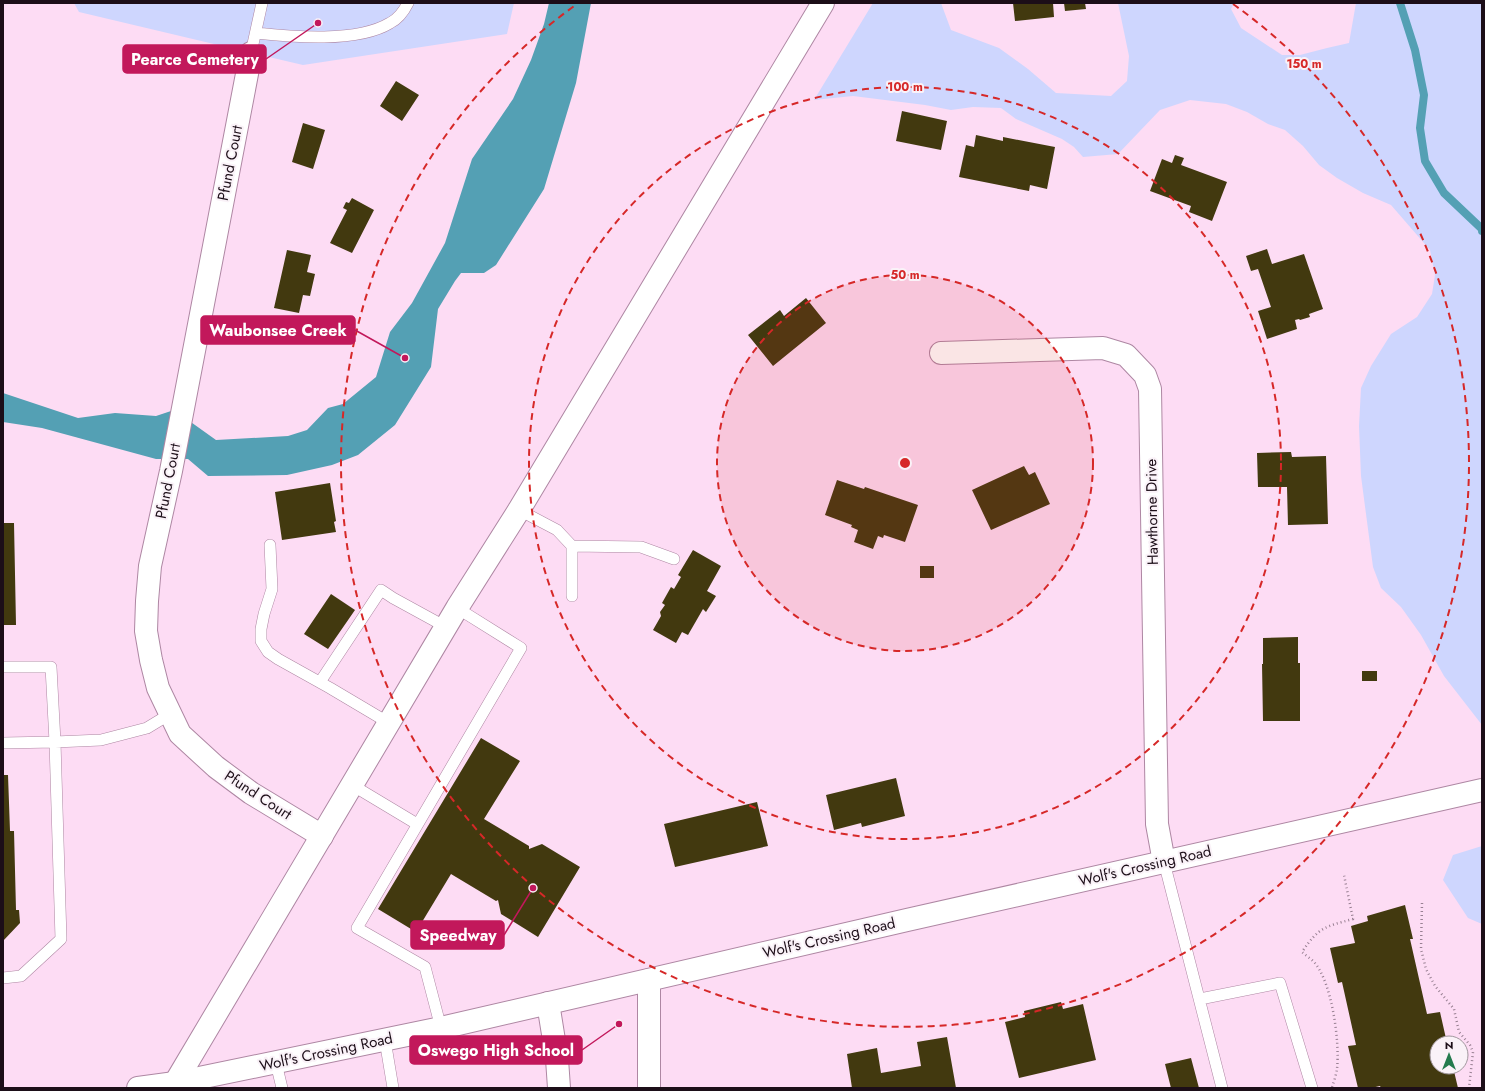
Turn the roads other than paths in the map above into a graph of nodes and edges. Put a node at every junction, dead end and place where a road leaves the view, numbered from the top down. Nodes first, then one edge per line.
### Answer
1 (262, 3) edge
2 (408, 3) edge
3 (823, 3) edge
4 (253, 43) junction
5 (942, 353) dead end
6 (518, 510) junction
7 (270, 545) dead end
8 (572, 546) junction
9 (674, 559) dead end
10 (572, 596) dead end
11 (456, 608) junction
12 (446, 627) junction
13 (3, 667) edge
14 (320, 682) junction
15 (170, 714) junction
16 (389, 723) junction
17 (54, 742) junction
18 (3, 743) edge
19 (352, 785) junction
20 (1482, 790) edge
21 (417, 824) junction
22 (322, 836) junction
23 (1164, 862) junction
24 (3, 978) edge
25 (649, 980) junction
26 (1200, 1000) junction
27 (548, 1003) junction
28 (442, 1028) junction
29 (386, 1040) junction
30 (276, 1063) junction
31 (173, 1086) edge
32 (138, 1088) edge
33 (282, 1088) edge
34 (393, 1088) edge
35 (559, 1088) edge
36 (650, 1088) edge
37 (1222, 1088) edge
38 (1312, 1088) edge

1 - 4 lane
2 - 4 lane
3 - 6 main road
4 - 15 main road, Pfund Court
5 - 23 main road, Hawthorne Drive
6 - 8 lane
6 - 11 main road
7 - 14 lane
8 - 9 lane
8 - 10 lane
11 - 12 main road
11 - 21 lane
12 - 14 lane
12 - 16 main road
13 - 17 lane
14 - 16 lane
15 - 17 lane
15 - 22 main road, Pfund Court
16 - 19 main road
17 - 18 lane
17 - 24 lane
19 - 21 lane
19 - 22 main road
20 - 23 main road, Wolf's Crossing Road
21 - 28 lane
22 - 31 main road
23 - 25 main road, Wolf's Crossing Road
23 - 26 lane
25 - 27 main road, Wolf's Crossing Road
25 - 36 main road
26 - 37 lane
26 - 38 lane
27 - 28 main road, Wolf's Crossing Road
27 - 35 main road
28 - 29 main road, Wolf's Crossing Road
29 - 30 main road, Wolf's Crossing Road
29 - 34 lane
30 - 31 main road, Wolf's Crossing Road
30 - 33 lane
31 - 32 main road, Wolf's Crossing Road

